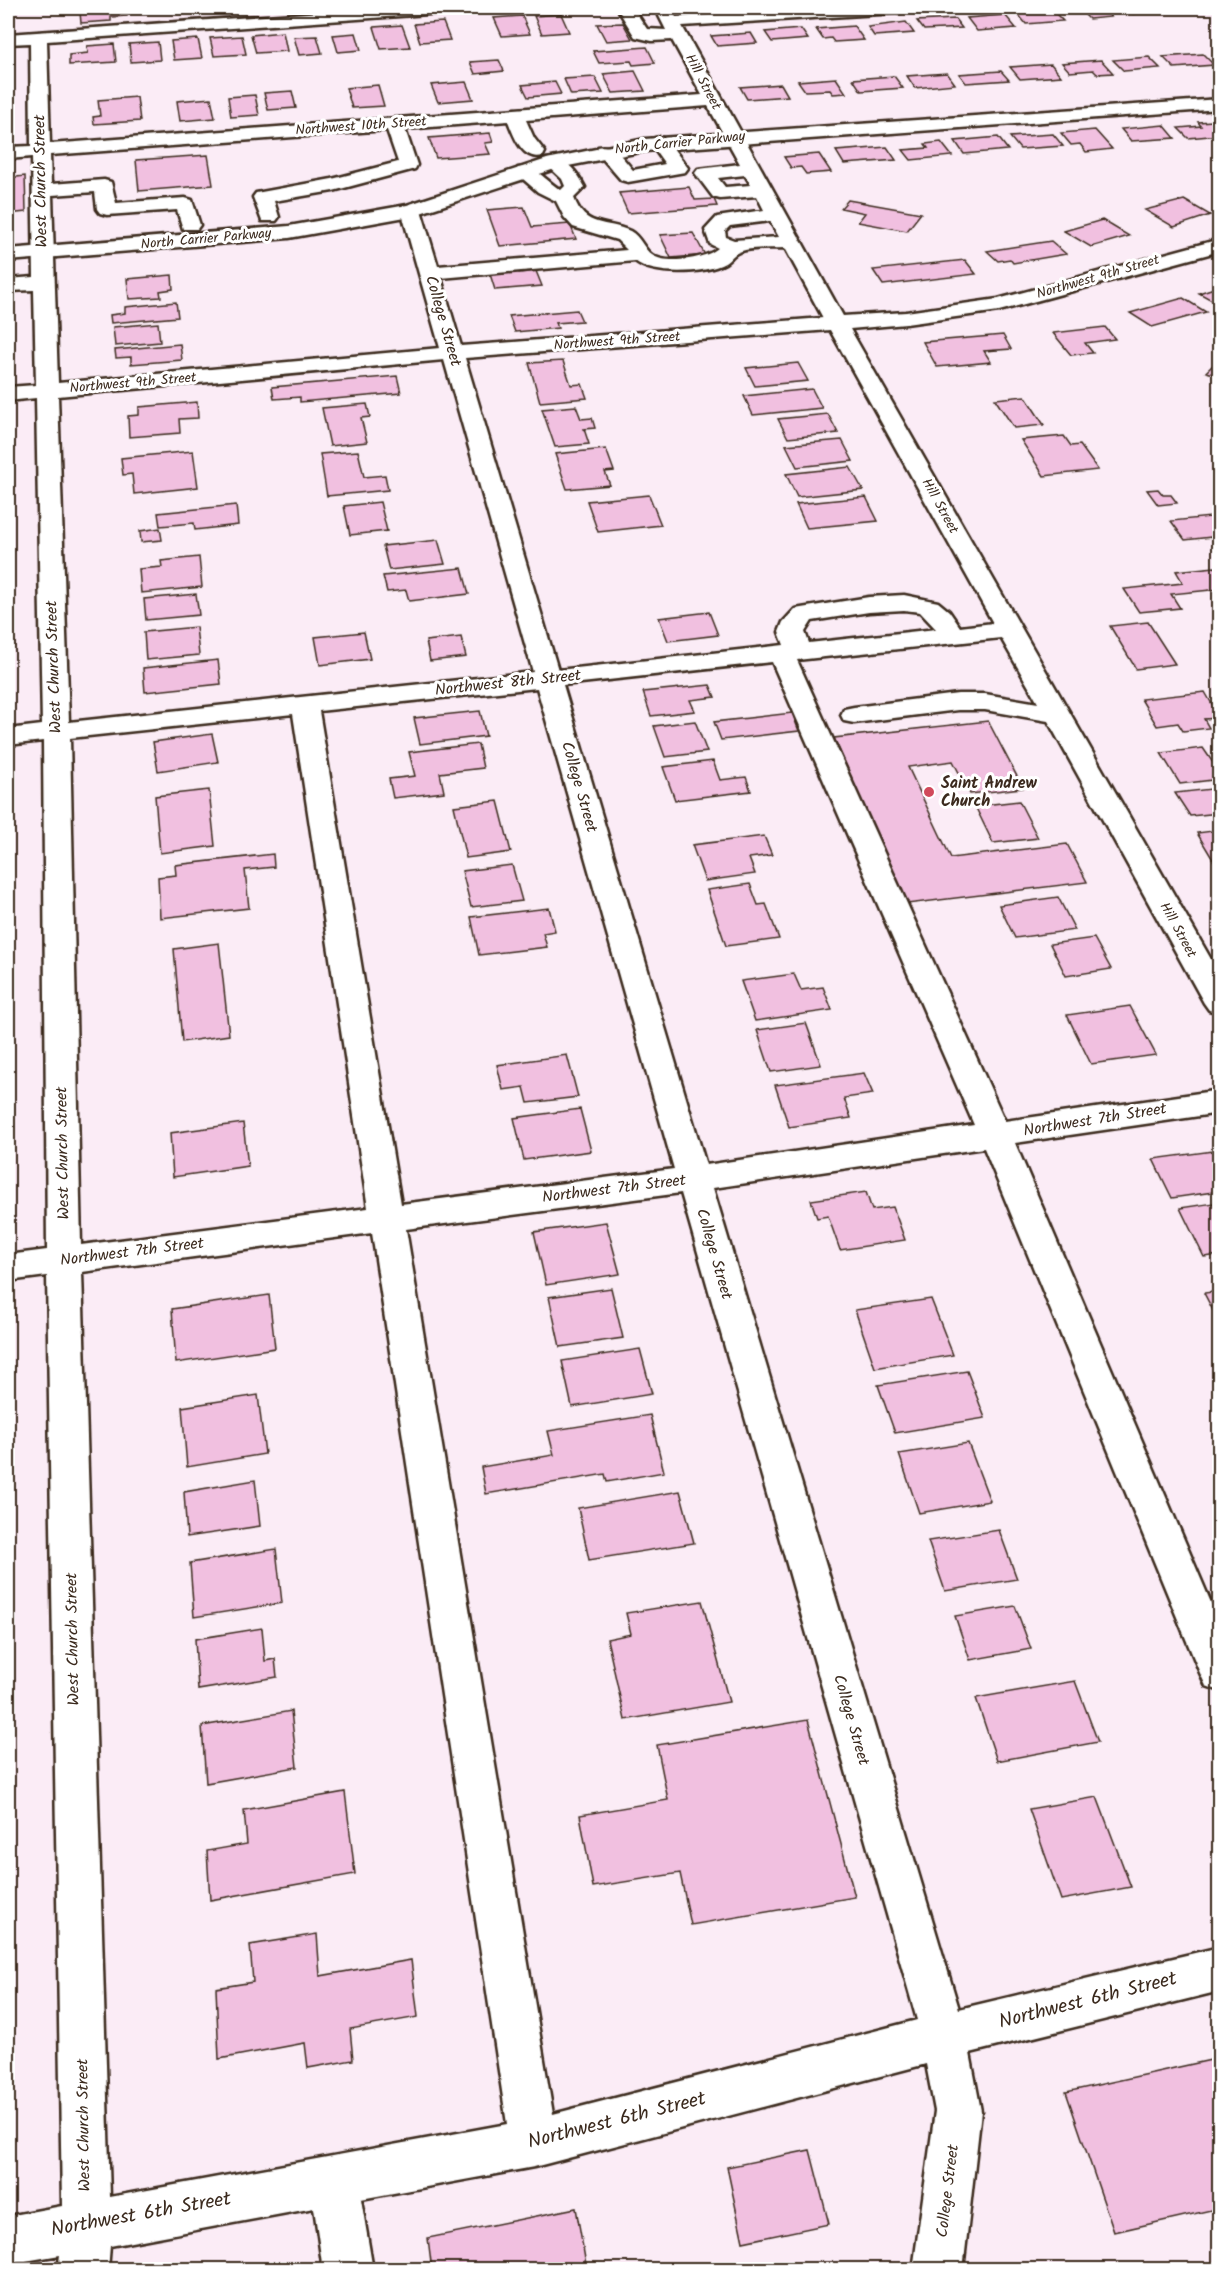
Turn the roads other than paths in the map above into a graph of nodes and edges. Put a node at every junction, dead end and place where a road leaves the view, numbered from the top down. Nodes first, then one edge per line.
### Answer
1 (443, 8) edge
2 (896, 8) edge
3 (627, 10) edge
4 (351, 11) edge
5 (669, 18) edge
6 (23, 38) edge
7 (1220, 87) edge
8 (714, 100) junction
9 (1220, 104) edge
10 (516, 114) junction
11 (394, 123) junction
12 (728, 130) junction
13 (660, 144) junction
14 (605, 151) junction
15 (536, 152) junction
16 (8, 153) edge
17 (554, 163) junction
18 (678, 168) junction
19 (751, 169) junction
20 (35, 170) junction
21 (525, 172) junction
22 (705, 173) junction
23 (764, 190) junction
24 (564, 197) junction
25 (411, 210) junction
26 (777, 214) junction
27 (269, 217) junction
28 (190, 225) junction
29 (8, 239) edge
30 (792, 242) junction
31 (1220, 245) edge
32 (731, 246) junction
33 (8, 255) edge
34 (639, 255) junction
35 (43, 257) junction
36 (429, 273) junction
37 (8, 285) edge
38 (837, 324) junction
39 (452, 353) junction
40 (46, 391) junction
41 (8, 394) edge
42 (1009, 630) junction
43 (952, 636) junction
44 (791, 654) junction
45 (547, 679) junction
46 (305, 705) junction
47 (854, 715) dead end
48 (1057, 715) junction
49 (56, 731) junction
50 (8, 737) edge
51 (1220, 1003) edge
52 (1220, 1101) edge
53 (995, 1135) junction
54 (692, 1179) junction
55 (385, 1219) junction
56 (64, 1261) junction
57 (8, 1268) edge
58 (1220, 1672) edge
59 (1220, 1969) edge
60 (944, 2036) junction
61 (534, 2143) junction
62 (334, 2180) junction
63 (8, 2240) edge
64 (85, 2247) edge
65 (348, 2270) edge
66 (938, 2270) edge

1 - 4 street
2 - 5 street
3 - 5 street
3 - 5 street
4 - 6 street
5 - 8 street, Hill Street
6 - 20 street, West Church Street
7 - 12 street, North Carrier Parkway
8 - 10 street, Northwest 10th Street
8 - 12 street, Hill Street
9 - 12 street, North Carrier Parkway
10 - 11 street, Northwest 10th Street
10 - 15 street
11 - 20 street, Northwest 10th Street
11 - 27 street
12 - 13 street, North Carrier Parkway
12 - 15 street, North Carrier Parkway
12 - 19 street, Hill Street
13 - 14 street, North Carrier Parkway
13 - 18 street
14 - 17 street, North Carrier Parkway
14 - 18 street
15 - 27 street, North Carrier Parkway
16 - 20 street, Northwest 10th Street
17 - 21 street, North Carrier Parkway
17 - 24 street
18 - 22 street
19 - 22 street
19 - 23 street, Hill Street
20 - 28 street
20 - 35 street, West Church Street
21 - 24 street
21 - 25 street, North Carrier Parkway
22 - 23 street
23 - 26 street, Hill Street
24 - 34 street
25 - 35 street, North Carrier Parkway
25 - 36 street, College Street
26 - 30 street, Hill Street
26 - 32 street
27 - 28 street, North Carrier Parkway
28 - 35 street, North Carrier Parkway
29 - 35 street, North Carrier Parkway
30 - 32 street
30 - 38 street, Hill Street
31 - 38 street, Northwest 9th Street
32 - 34 street
33 - 35 street, North Carrier Parkway
34 - 36 street
35 - 37 street
35 - 40 street, West Church Street
36 - 39 street, College Street
38 - 39 street, Northwest 9th Street
38 - 42 street, Hill Street
39 - 40 street, Northwest 9th Street
39 - 45 street, College Street
40 - 41 street, Northwest 9th Street
40 - 49 street, West Church Street
42 - 43 street, Northwest 8th Street
42 - 48 street, Hill Street
43 - 44 street, Northwest 8th Street
43 - 44 street
44 - 45 street, Northwest 8th Street
44 - 53 street
45 - 46 street, Northwest 8th Street
45 - 54 street, College Street
46 - 49 street, Northwest 8th Street
46 - 55 street
47 - 48 street
48 - 51 street, Hill Street
49 - 50 street, Northwest 8th Street
49 - 56 street, West Church Street
52 - 53 street, Northwest 7th Street
53 - 54 street, Northwest 7th Street
53 - 58 street
54 - 55 street, Northwest 7th Street
54 - 60 street, College Street
55 - 56 street, Northwest 7th Street
55 - 61 street
56 - 57 street, Northwest 7th Street
56 - 64 street, West Church Street
59 - 60 street, Northwest 6th Street
60 - 61 street, Northwest 6th Street
60 - 66 street, College Street
61 - 62 street, Northwest 6th Street
62 - 64 street, Northwest 6th Street
62 - 65 street
63 - 64 street, Northwest 6th Street

